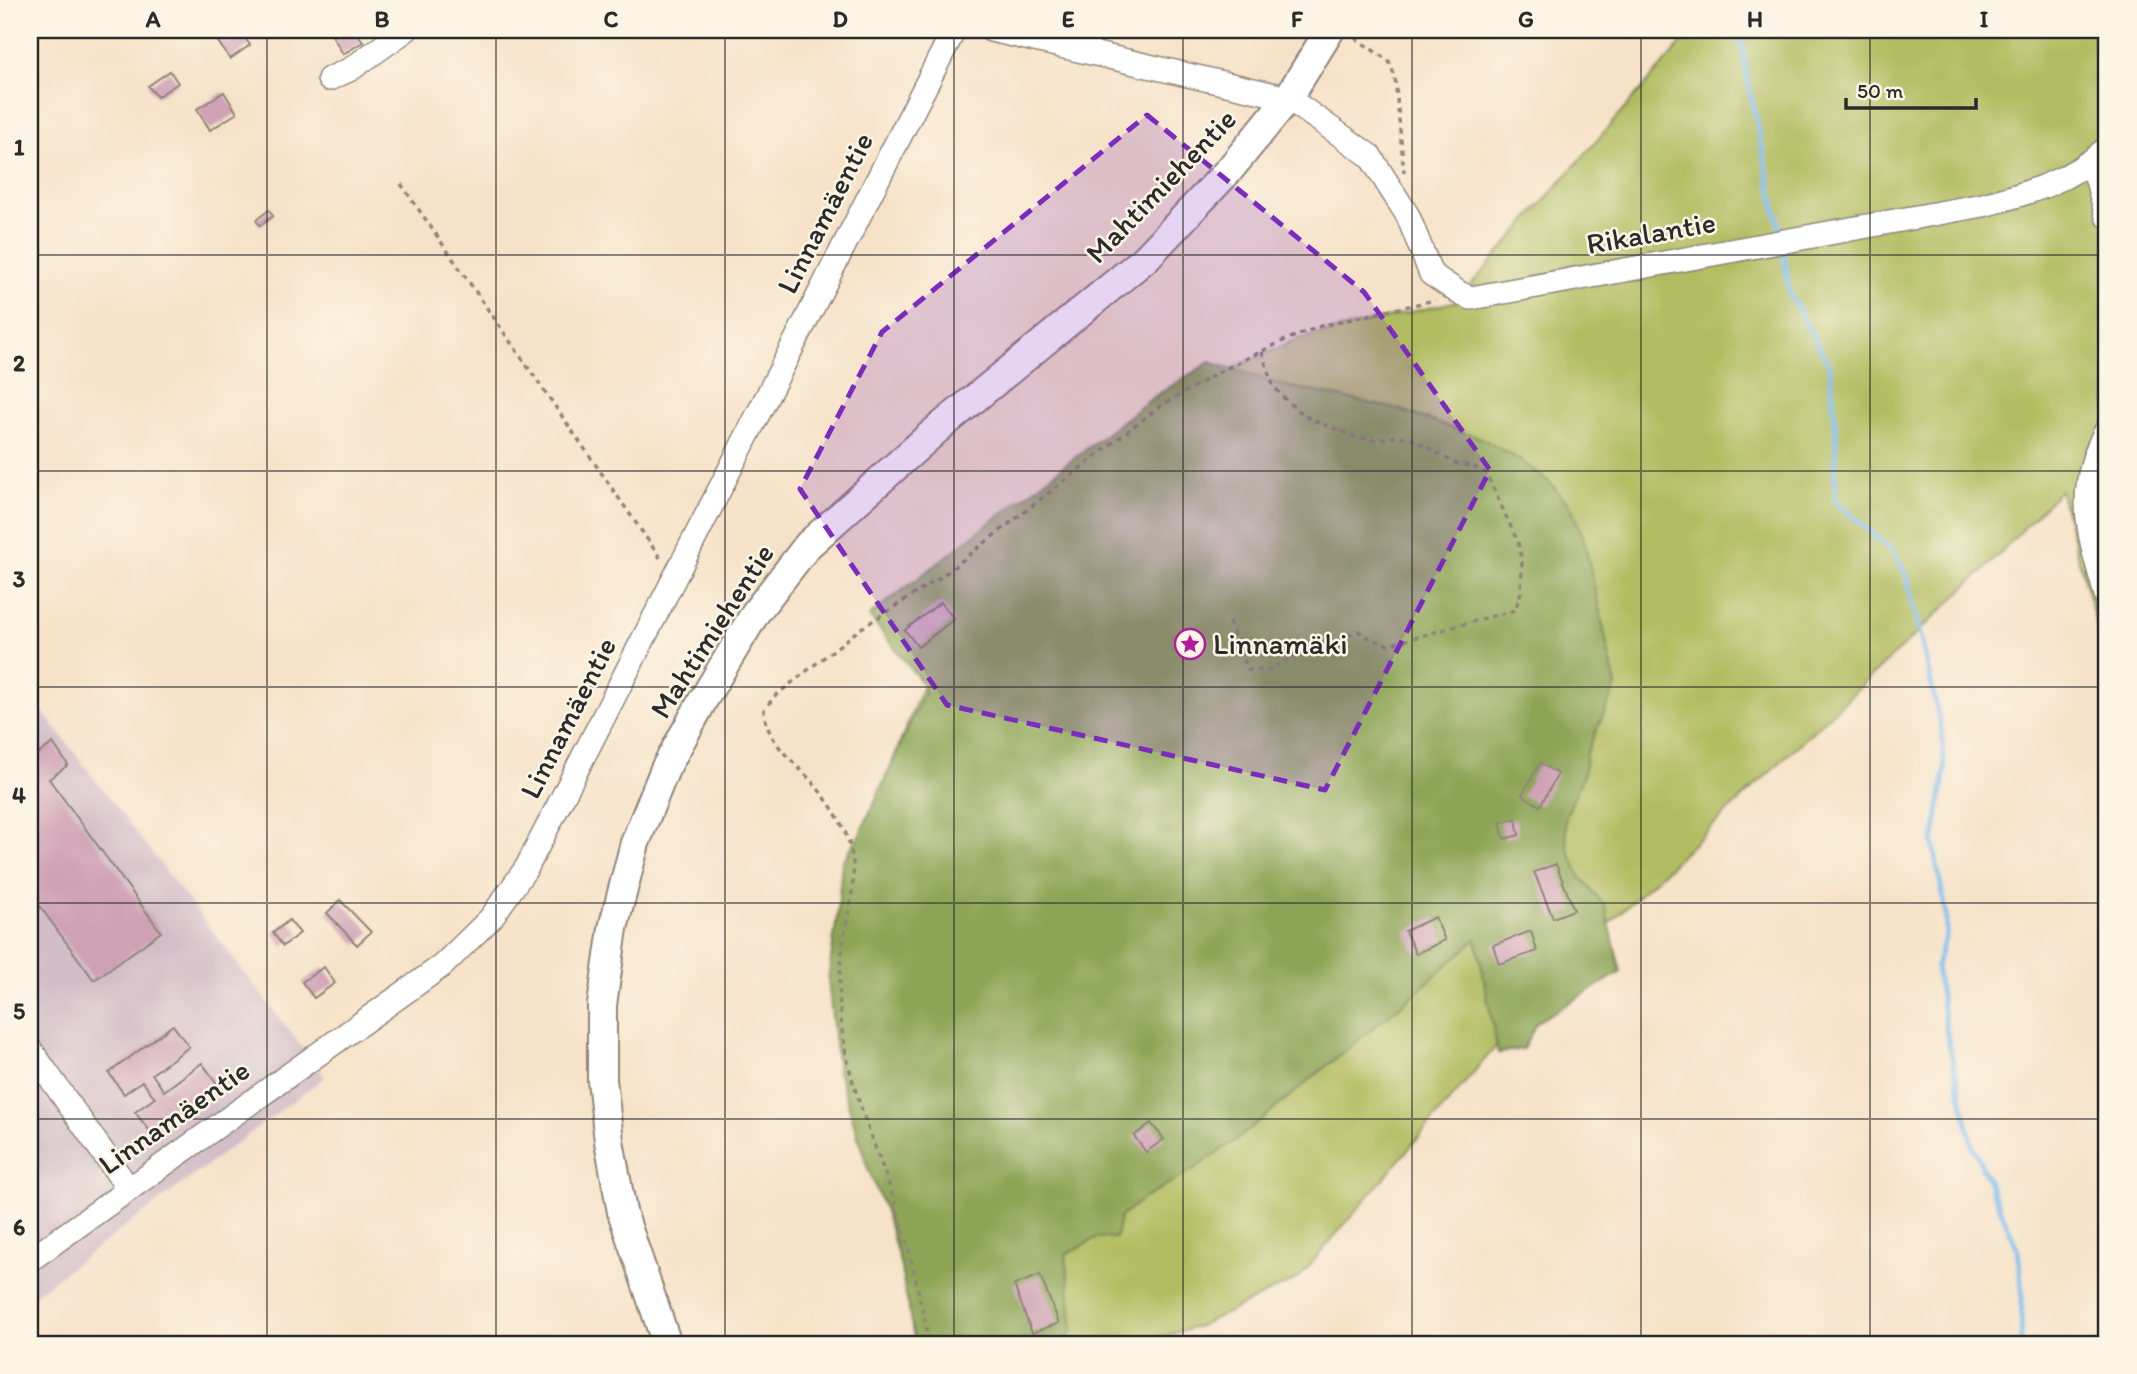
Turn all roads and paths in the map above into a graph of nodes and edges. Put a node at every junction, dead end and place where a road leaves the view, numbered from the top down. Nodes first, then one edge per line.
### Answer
1 (406, 30) edge
2 (954, 30) edge
3 (991, 30) edge
4 (1342, 34) edge
5 (329, 79) dead end
6 (1288, 98) junction
7 (2099, 155) edge
8 (1404, 175) dead end
9 (401, 184) dead end
10 (2107, 216) edge
11 (1461, 294) junction
12 (1262, 352) junction
13 (2107, 429) edge
14 (674, 578) junction
15 (2107, 598) edge
16 (1230, 622) dead end
17 (30, 1049) edge
18 (128, 1188) junction
19 (30, 1261) edge
20 (927, 1332) dead end
21 (667, 1344) edge

1 - 5 street
2 - 14 street, Linnamäentie
3 - 6 street
4 - 6 main road, Mahtimiehentie
4 - 8 path
6 - 11 street
6 - 21 main road, Mahtimiehentie
7 - 10 street
7 - 11 street, Rikalantie
9 - 14 path
11 - 12 path
12 - 16 path
12 - 20 path
13 - 15 street
14 - 18 street, Linnamäentie
17 - 18 street
18 - 19 street, Linnamäentie

